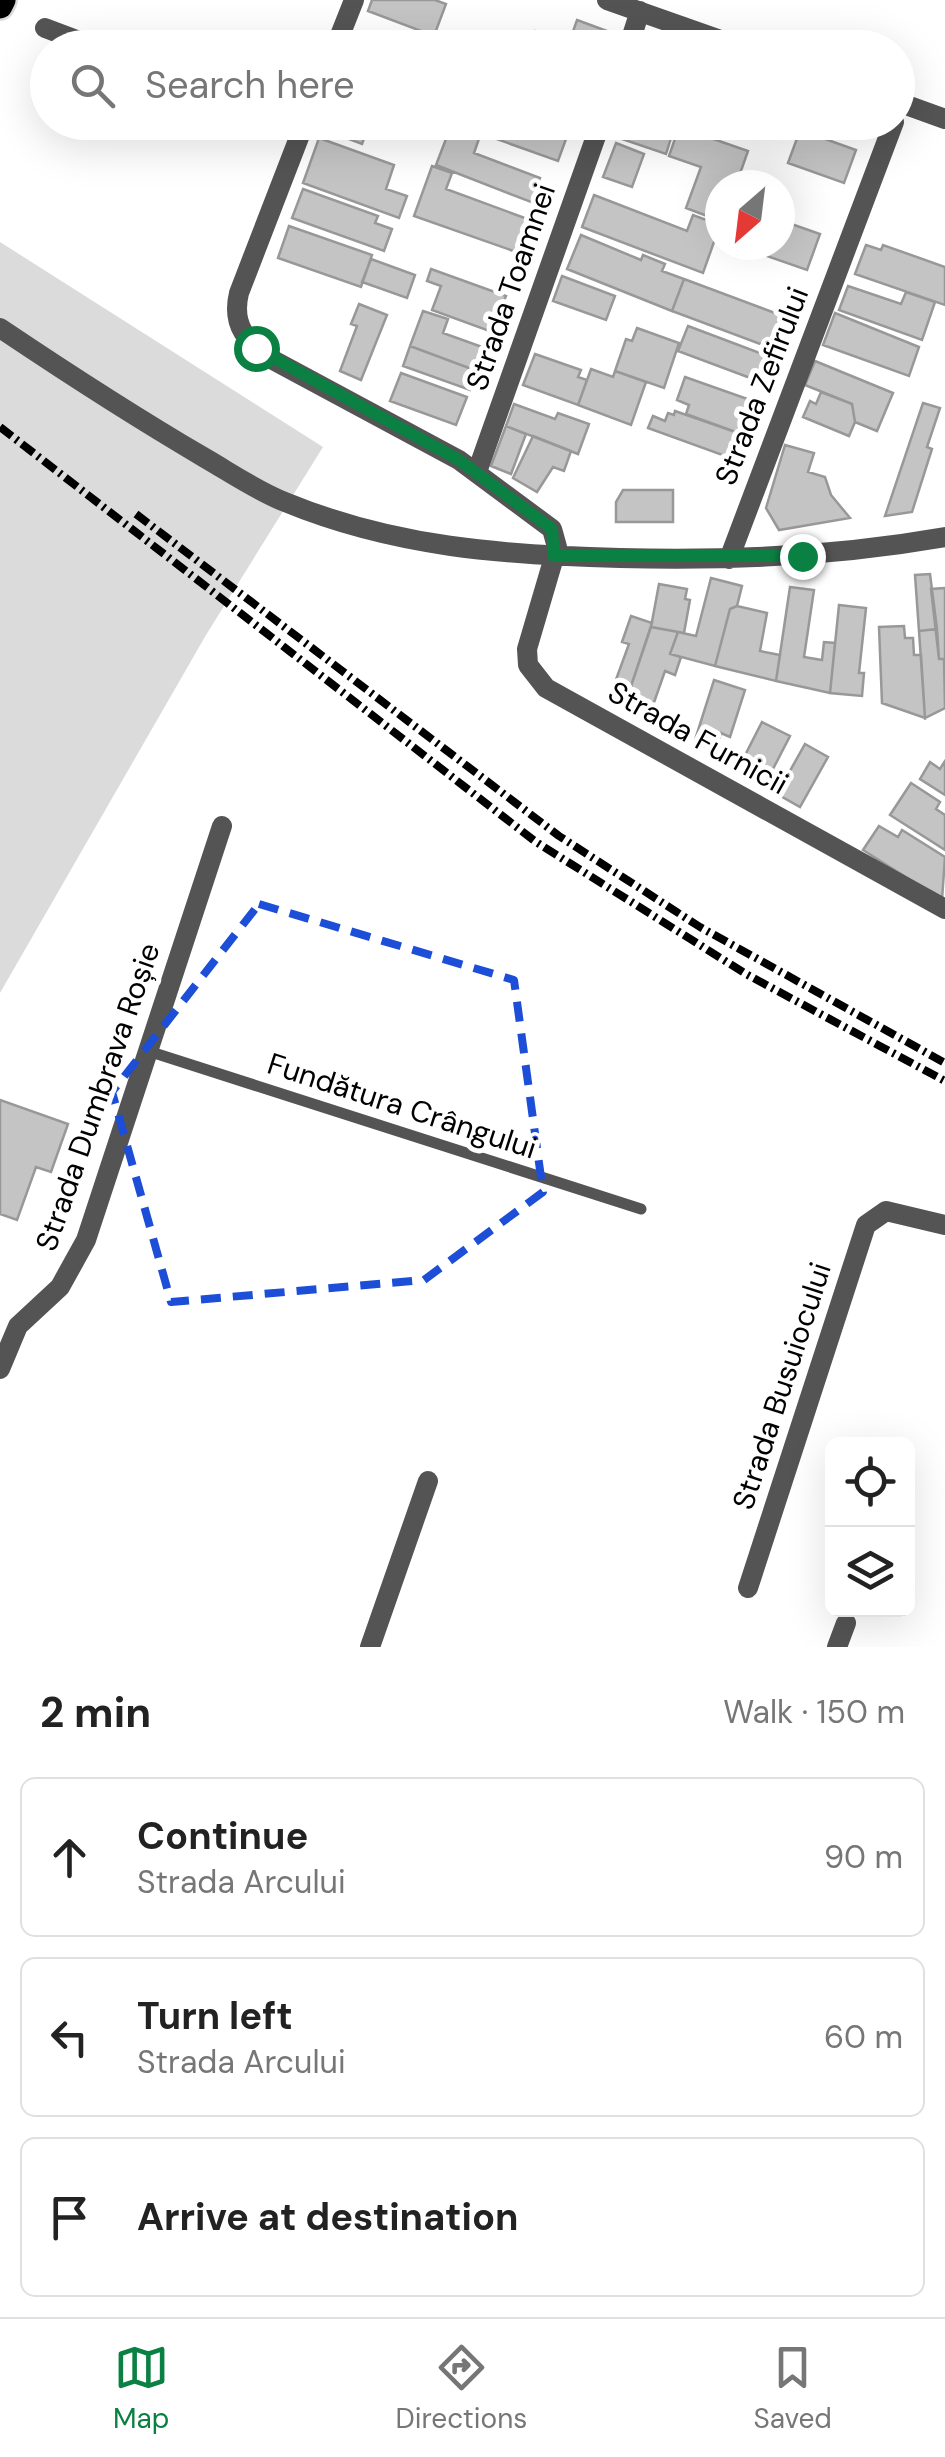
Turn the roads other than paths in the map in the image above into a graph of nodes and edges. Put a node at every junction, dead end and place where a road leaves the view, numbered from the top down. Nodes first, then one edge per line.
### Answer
1 (354, 0) edge
2 (607, 0) edge
3 (640, 12) junction
4 (45, 28) dead end
5 (50, 30) edge
6 (342, 30) edge
7 (634, 30) edge
8 (692, 30) edge
9 (915, 113) edge
10 (945, 119) edge
11 (298, 140) edge
12 (595, 140) edge
13 (887, 140) edge
14 (0, 328) edge
15 (478, 472) junction
16 (945, 538) edge
17 (554, 556) junction
18 (728, 559) junction
19 (222, 826) dead end
20 (945, 909) edge
21 (148, 1050) junction
22 (641, 1210) dead end
23 (945, 1225) edge
24 (0, 1369) edge
25 (428, 1481) dead end
26 (748, 1588) dead end
27 (846, 1624) dead end
28 (370, 1647) edge
29 (838, 1647) edge

1 - 6 street
2 - 3 street
3 - 7 street
3 - 8 street
4 - 5 street
9 - 10 street
11 - 15 street
12 - 15 street, Strada Toamnei
13 - 18 street, Strada Zefirului
14 - 17 street
15 - 17 street
16 - 18 street
17 - 18 street
17 - 20 street, Strada Furnicii
19 - 21 street, Strada Dumbrava Roșie
21 - 22 lane, Fundătura Crângului
21 - 24 street, Strada Dumbrava Roșie
23 - 26 street, Strada Busuiocului
25 - 28 street
27 - 29 street

